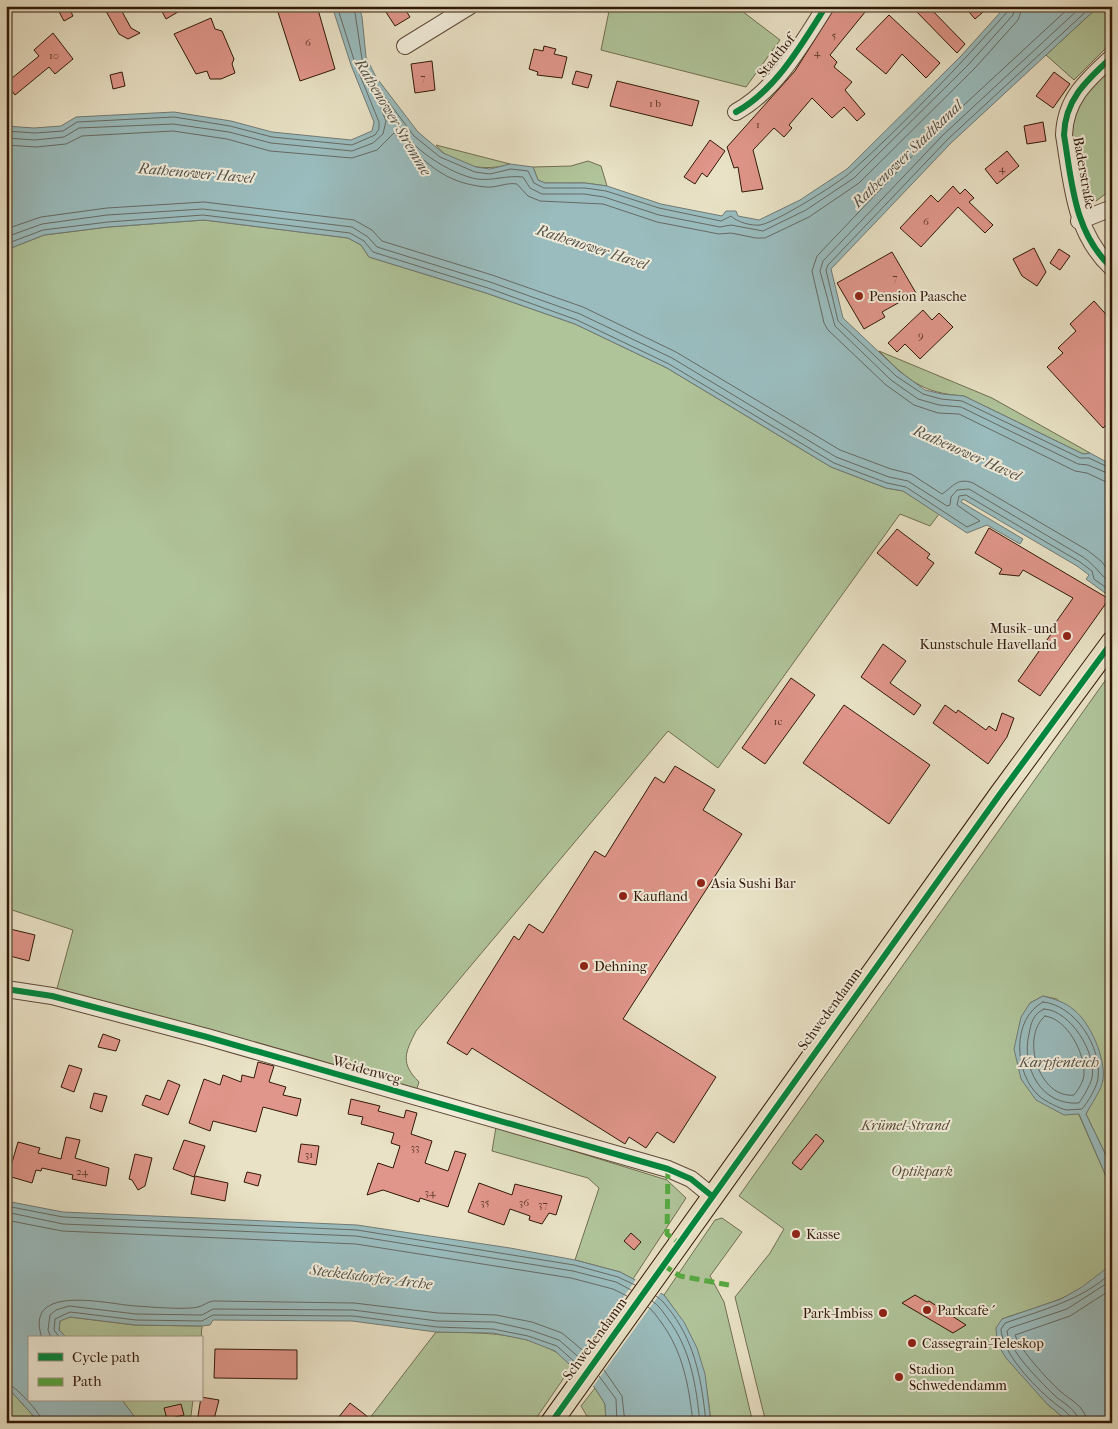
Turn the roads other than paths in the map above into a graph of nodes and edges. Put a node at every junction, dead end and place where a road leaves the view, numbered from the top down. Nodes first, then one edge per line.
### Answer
1 (470, 6) edge
2 (826, 6) edge
3 (405, 46) dead end
4 (1112, 57) edge
5 (736, 112) dead end
6 (1112, 208) edge
7 (1079, 221) junction
8 (1112, 268) edge
9 (1112, 642) edge
10 (6, 988) edge
11 (712, 1196) junction
12 (551, 1423) edge

1 - 3 street
2 - 5 street, Stadthof
4 - 7 street, Baderstraße
6 - 7 street
7 - 8 street
9 - 11 main road, Schwedendamm
10 - 11 street, Weidenweg
11 - 12 main road, Schwedendamm

